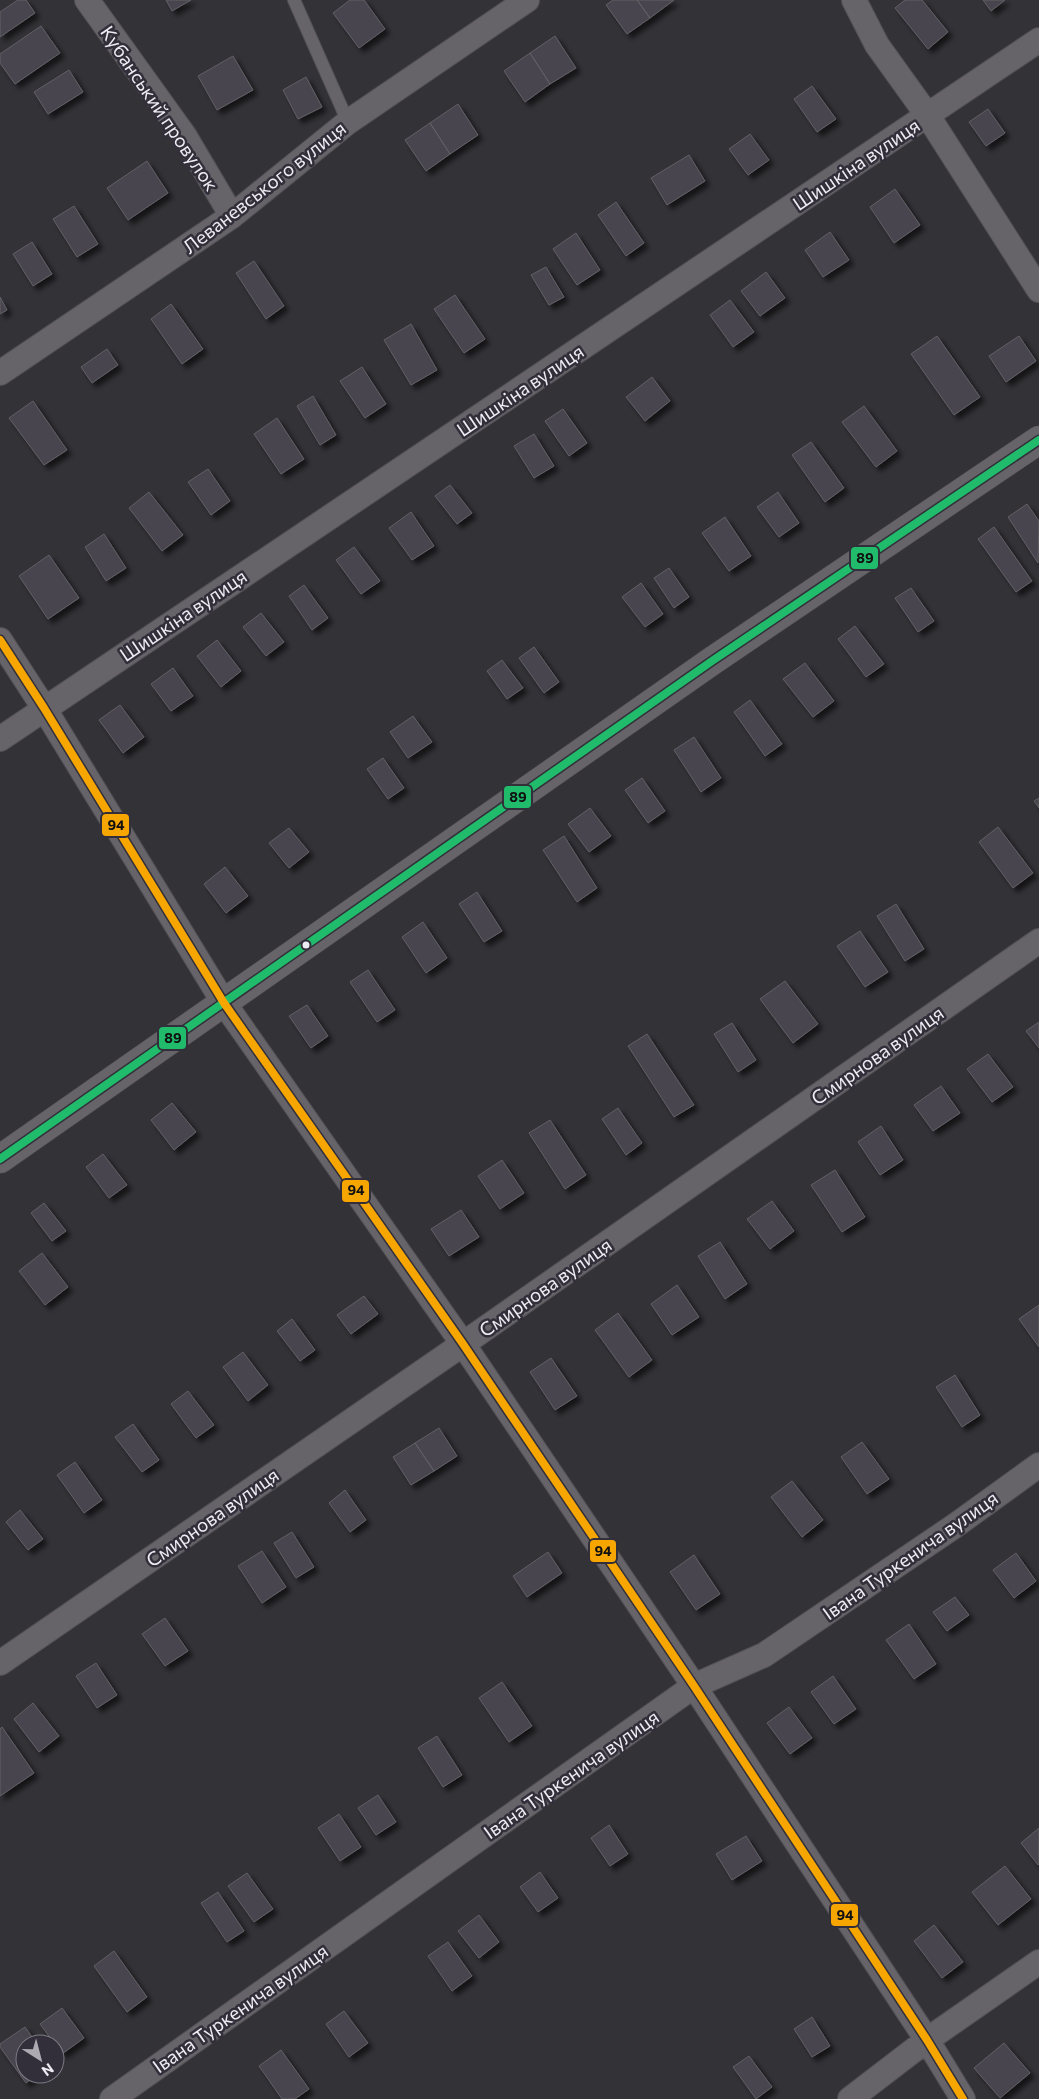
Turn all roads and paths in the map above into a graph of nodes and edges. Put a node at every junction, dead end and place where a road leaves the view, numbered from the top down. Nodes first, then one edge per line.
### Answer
1 (87, 0) edge
2 (294, 0) edge
3 (527, 0) edge
4 (854, 0) edge
5 (1039, 40) edge
6 (928, 116) junction
7 (348, 122) junction
8 (232, 216) junction
9 (1039, 290) edge
10 (0, 373) edge
11 (1039, 440) edge
12 (0, 640) edge
13 (44, 708) junction
14 (0, 739) edge
15 (1039, 941) edge
16 (224, 1004) junction
17 (0, 1159) edge
18 (463, 1344) junction
19 (1039, 1465) edge
20 (0, 1663) edge
21 (694, 1686) junction
22 (1039, 1962) edge
23 (927, 2040) junction
24 (112, 2099) edge
25 (850, 2099) edge
26 (963, 2099) edge

1 - 8 street, Кубанський провулок
2 - 7 lane
3 - 7 street, Леваневського вулиця
4 - 6 street
5 - 6 street, Шишкіна вулиця
6 - 9 street
6 - 13 street, Шишкіна вулиця
7 - 8 street, Леваневського вулиця
8 - 10 street, Леваневського вулиця
11 - 16 street
12 - 13 street
13 - 14 street, Шишкіна вулиця
13 - 16 street
15 - 18 street, Смирнова вулиця
16 - 17 street
16 - 18 street
18 - 20 street, Смирнова вулиця
18 - 21 street
19 - 21 street, Івана Туркенича вулиця
21 - 23 street
21 - 24 street, Івана Туркенича вулиця
22 - 23 street
23 - 25 street
23 - 26 street

